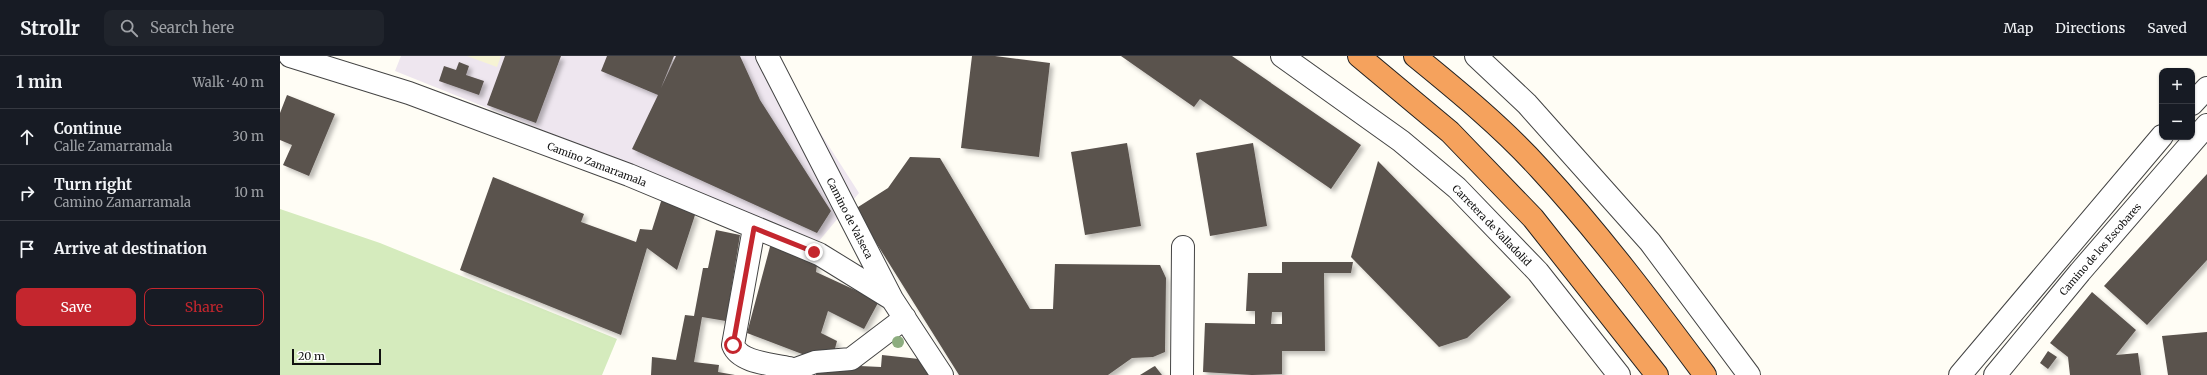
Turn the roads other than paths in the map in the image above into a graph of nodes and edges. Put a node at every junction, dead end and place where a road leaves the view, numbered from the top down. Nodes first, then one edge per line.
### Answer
1 (290, 56) edge
2 (767, 56) edge
3 (1282, 56) edge
4 (1359, 56) edge
5 (1415, 56) edge
6 (1476, 56) edge
7 (2207, 88) edge
8 (2195, 101) edge
9 (2207, 125) edge
10 (2159, 139) edge
11 (754, 228) junction
12 (1183, 247) dead end
13 (892, 299) junction
14 (905, 318) junction
15 (794, 372) edge
16 (942, 375) edge
17 (1182, 375) edge
18 (1619, 375) edge
19 (1657, 375) edge
20 (1705, 375) edge
21 (1750, 375) edge
22 (1960, 375) edge
23 (1995, 375) edge

1 - 11 street, Camino Zamarramala
2 - 13 street, Camino de Valseca
3 - 18 street, Carretera de Valladolid
4 - 19 highway
5 - 20 highway
6 - 21 street
7 - 8 street
9 - 23 street, Camino de los Escobares
10 - 22 street
11 - 13 street, Camino Zamarramala
11 - 15 street
12 - 17 street
13 - 14 street, Camino de Valseca
14 - 15 street
14 - 16 street, Camino de Valseca

